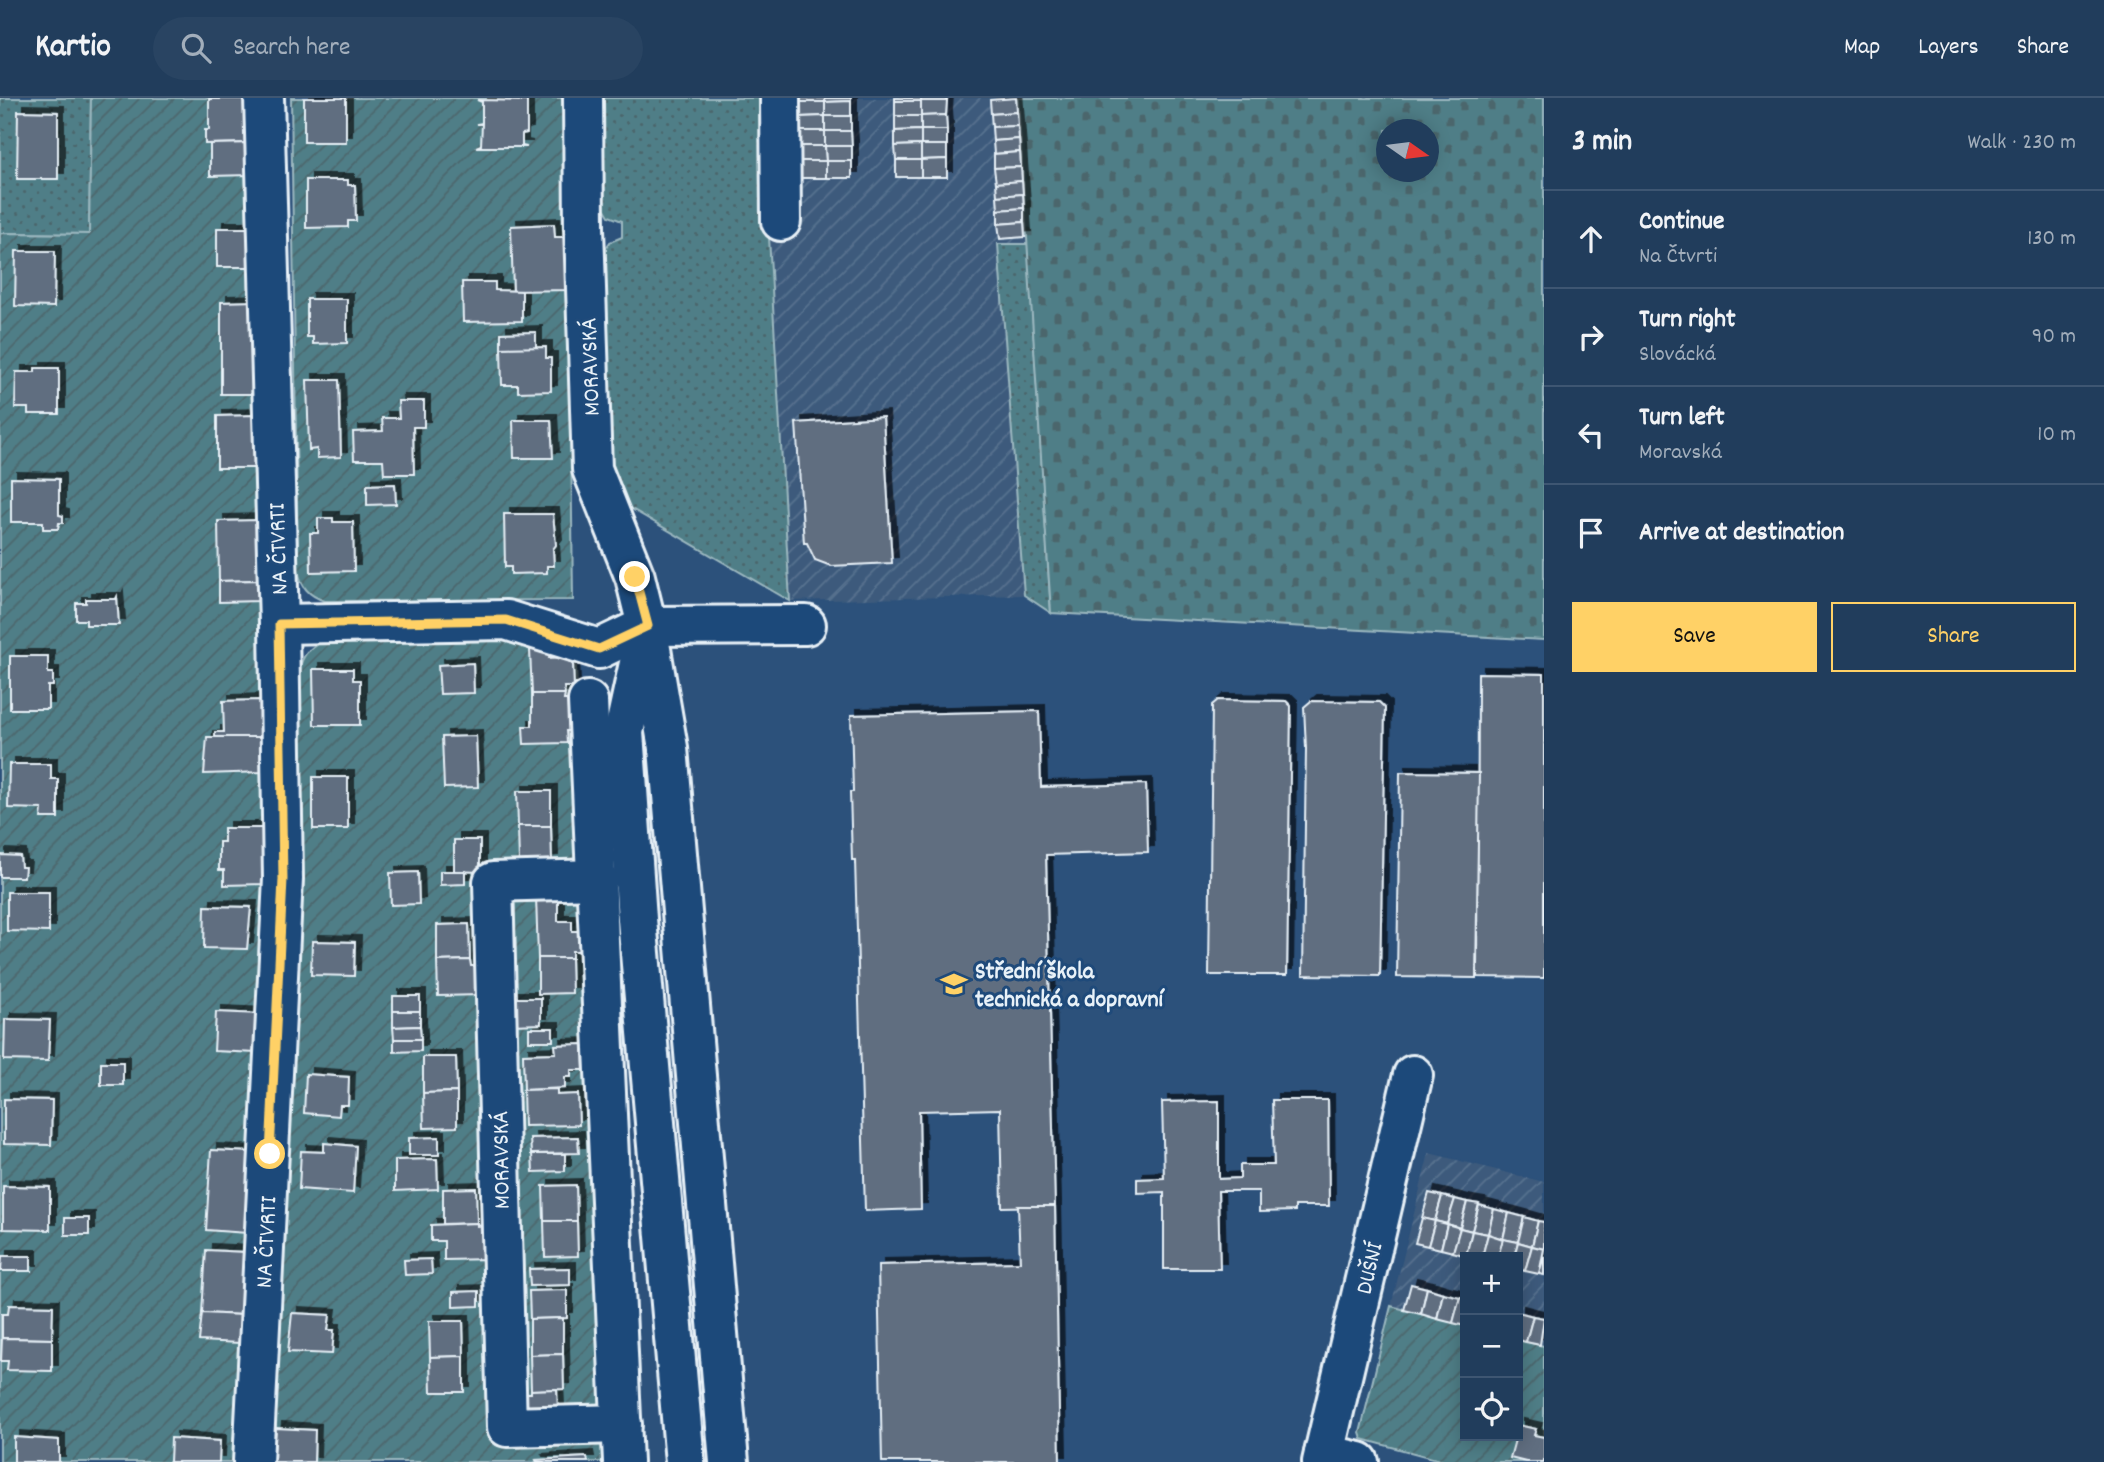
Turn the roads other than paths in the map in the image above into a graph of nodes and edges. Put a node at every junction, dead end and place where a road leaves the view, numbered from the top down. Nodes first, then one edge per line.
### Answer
1 (264, 98) edge
2 (583, 98) edge
3 (780, 98) edge
4 (781, 221) dead end
5 (279, 624) junction
6 (806, 625) dead end
7 (648, 626) junction
8 (588, 701) dead end
9 (598, 879) junction
10 (1413, 1075) dead end
11 (622, 1424) junction
12 (1335, 1459) edge
13 (253, 1462) edge
14 (623, 1462) edge
15 (685, 1462) edge
16 (729, 1462) edge

1 - 5 street, NA ČTVRTI
2 - 7 street, MORAVSKÁ
3 - 4 street
5 - 7 street
5 - 13 street, NA ČTVRTI
6 - 7 street
7 - 15 street
7 - 16 street, MORAVSKÁ
8 - 9 street
9 - 11 street
9 - 11 street, MORAVSKÁ
10 - 12 street, DUŠNÍ
11 - 14 street

